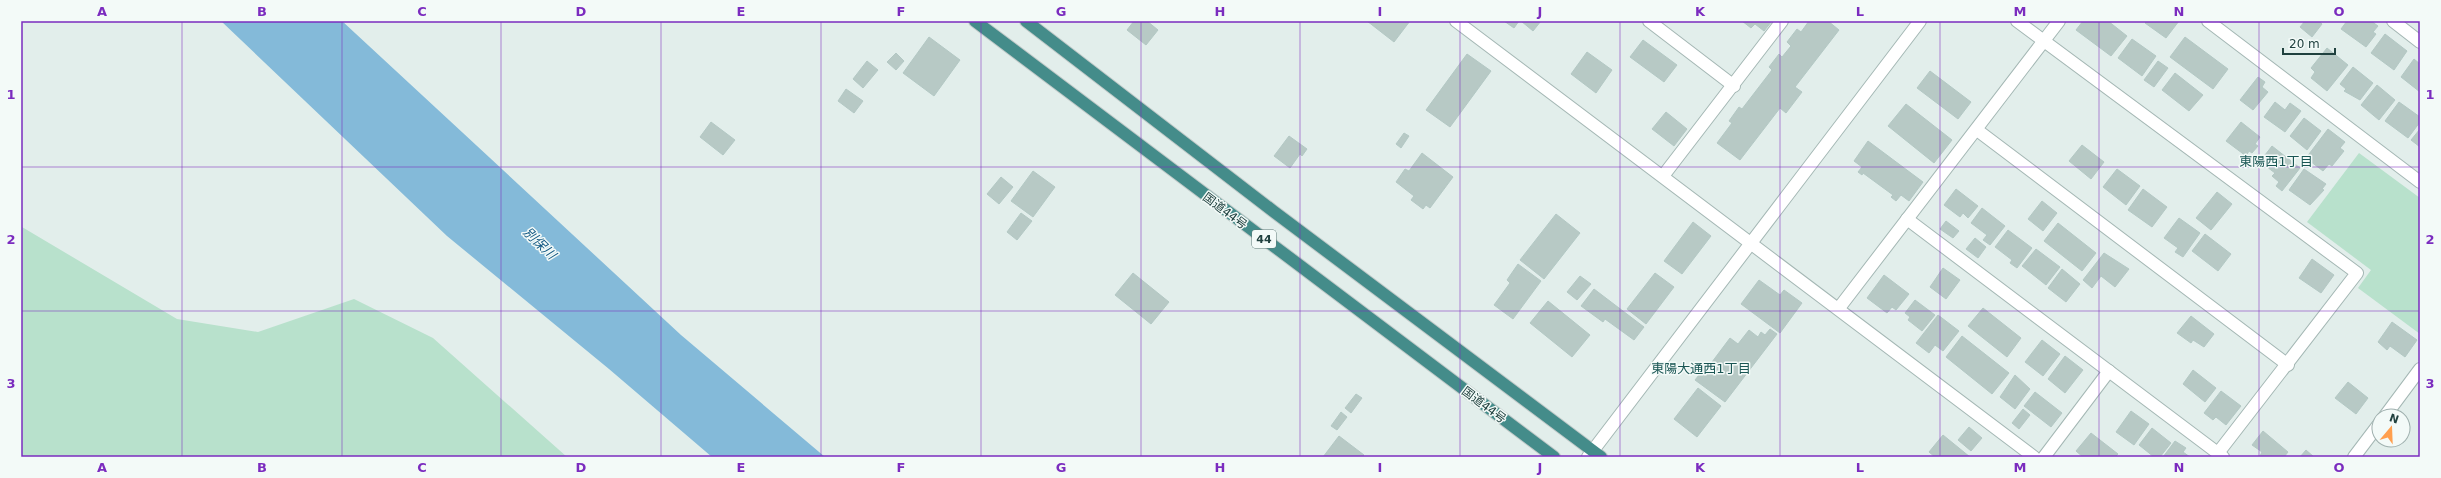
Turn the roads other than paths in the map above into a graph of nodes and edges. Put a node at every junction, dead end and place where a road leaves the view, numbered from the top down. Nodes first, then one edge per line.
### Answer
1 (975, 21) edge
2 (1026, 21) edge
3 (1456, 21) edge
4 (1649, 21) edge
5 (1782, 21) edge
6 (1920, 21) edge
7 (2018, 21) edge
8 (2059, 21) edge
9 (2208, 21) edge
10 (2393, 21) edge
11 (2044, 41) junction
12 (2420, 42) edge
13 (1734, 86) junction
14 (1977, 130) junction
15 (1663, 176) junction
16 (2420, 182) edge
17 (1907, 219) junction
18 (1752, 243) junction
19 (1839, 308) junction
20 (2288, 365) junction
21 (2420, 369) edge
22 (2109, 370) junction
23 (2391, 408) edge
24 (2371, 435) edge
25 (1594, 455) edge
26 (2221, 455) edge
27 (1554, 457) edge
28 (2034, 457) edge
29 (2044, 457) edge
30 (2354, 457) edge

1 - 27 highway, 国道44号 / 44
2 - 25 highway, 44
3 - 15 street
4 - 13 street
5 - 13 street
6 - 18 street
7 - 11 street
8 - 11 street
9 - 16 street
10 - 12 street
11 - 14 street
11 - 20 street
13 - 15 street
14 - 17 street
14 - 20 street
15 - 18 street
17 - 19 street
17 - 22 street
18 - 19 street
18 - 25 street
19 - 28 street
20 - 26 street
21 - 23 street
22 - 26 street
22 - 29 street
24 - 30 street

